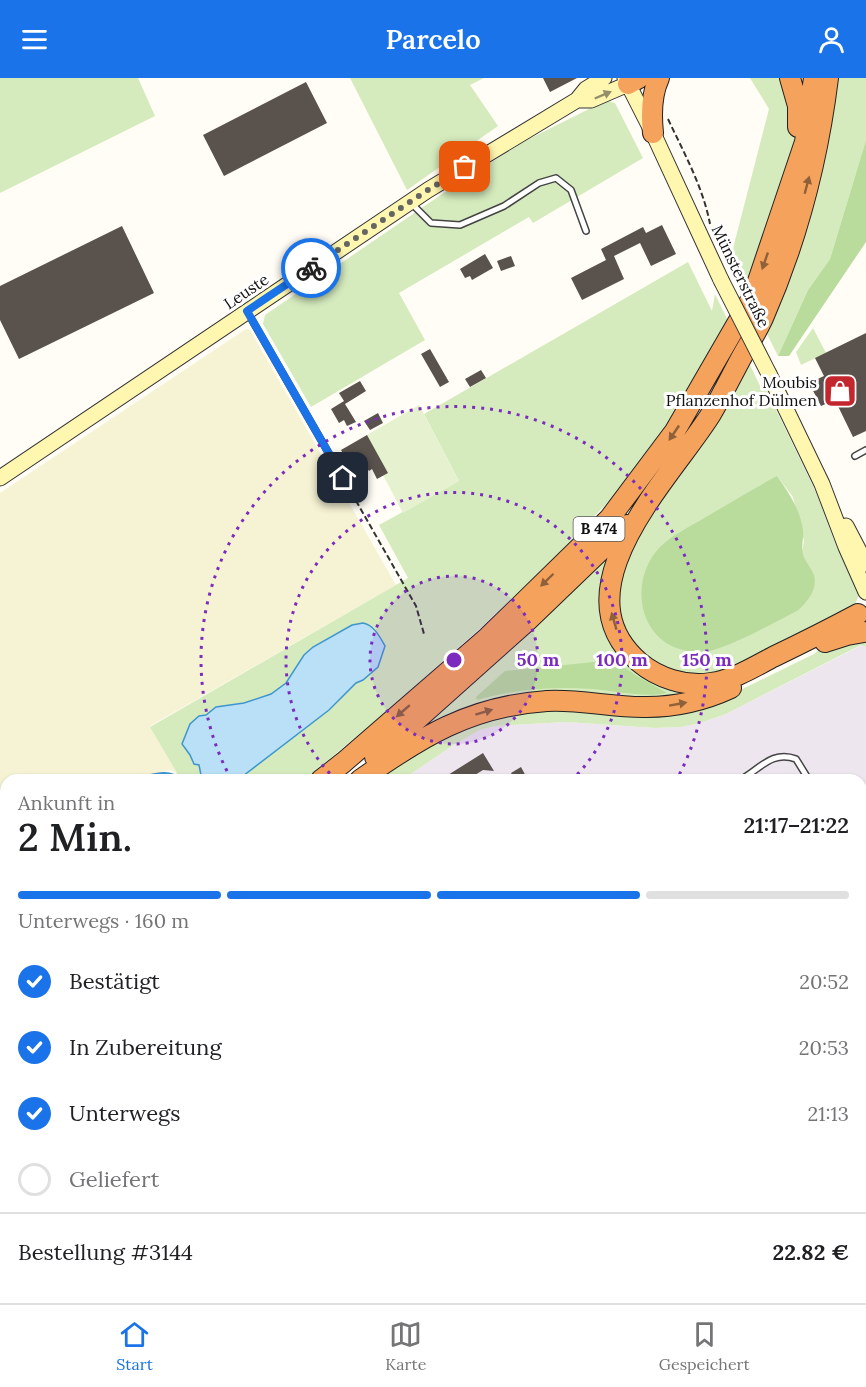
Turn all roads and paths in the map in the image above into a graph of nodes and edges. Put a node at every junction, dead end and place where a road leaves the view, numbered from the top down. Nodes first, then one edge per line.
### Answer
1 (604, 78) edge
2 (659, 78) edge
3 (790, 78) edge
4 (814, 78) edge
5 (828, 78) edge
6 (631, 80) edge
7 (577, 100) junction
8 (666, 115) dead end
9 (653, 133) junction
10 (410, 202) junction
11 (784, 206) junction
12 (711, 226) dead end
13 (586, 231) dead end
14 (247, 311) junction
15 (866, 450) edge
16 (855, 456) dead end
17 (0, 478) edge
18 (343, 478) joint
19 (822, 484) junction
20 (640, 513) junction
21 (866, 564) edge
22 (866, 592) edge
23 (863, 619) edge
24 (424, 634) dead end
25 (329, 774) edge
26 (356, 774) edge
27 (368, 774) edge
28 (752, 774) edge
29 (805, 774) edge

1 - 7 street, Leuste
2 - 9 highway
3 - 11 highway
4 - 11 highway, B 474
20 -> 5 highway, B 474
7 -> 6 street, Leuste
6 - 9 street, Münsterstraße
7 - 10 street, Leuste
8 - 12 path
9 - 19 street, Münsterstraße, bridge
10 - 13 lane
10 - 14 street, Leuste
11 -> 25 highway, B 474
14 - 17 street, Leuste
14 - 18 lane
15 - 16 lane
18 - 24 path
19 - 21 street, Münsterstraße
19 - 22 street, Münsterstraße
23 -> 20 highway
20 - 26 highway, B 474
27 -> 23 highway
28 - 29 lane

